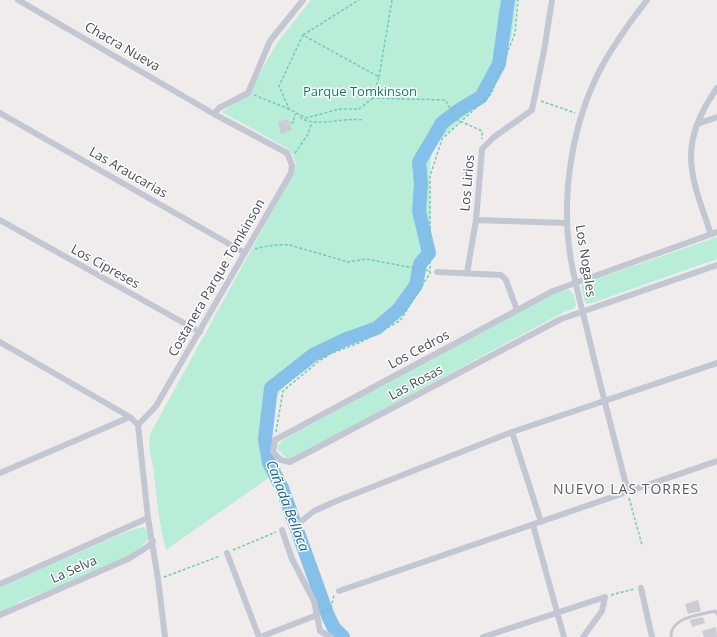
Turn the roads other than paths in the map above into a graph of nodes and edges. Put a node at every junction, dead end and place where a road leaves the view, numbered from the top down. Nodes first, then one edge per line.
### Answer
1 (18, 0) edge
2 (303, 0) edge
3 (552, 0) edge
4 (645, 1) edge
5 (717, 88) edge
6 (0, 113) edge
7 (214, 114) junction
8 (717, 118) edge
9 (697, 124) junction
10 (0, 220) edge
11 (476, 220) junction
12 (567, 223) junction
13 (714, 233) edge
14 (246, 252) junction
15 (717, 265) edge
16 (434, 271) road end
17 (467, 273) junction
18 (575, 282) junction
19 (517, 310) junction
20 (583, 311) junction
21 (200, 332) junction
22 (0, 342) edge
23 (717, 363) edge
24 (604, 401) junction
25 (130, 417) junction
26 (138, 426) junction
27 (512, 432) junction
28 (275, 440) joint
29 (717, 461) edge
30 (2, 471) edge
31 (628, 492) junction
32 (148, 518) junction
33 (541, 522) junction
34 (298, 523) dead end
35 (533, 525) junction
36 (282, 530) road end
37 (153, 541) junction
38 (227, 553) road end
39 (0, 584) edge
40 (641, 588) road end
41 (339, 591) road end
42 (557, 612) junction
43 (717, 614) edge
44 (0, 615) edge
45 (317, 615) junction
46 (318, 634) edge
47 (165, 637) edge
48 (260, 637) edge
49 (331, 637) edge
50 (483, 637) edge
51 (564, 637) edge
52 (583, 637) edge
53 (652, 637) edge
54 (671, 637) edge

1 - 7 street, Chacra Nueva
2 - 7 street
3 - 11 street, Los Lirios
4 - 12 street, Los Nogales
5 - 9 street
6 - 14 street, Las Araucarias
7 - 14 street, Costanera Parque Tomkinson
8 - 9 street
9 - 13 street
10 - 21 street, Los Cipreses
11 - 12 street
11 - 17 street, Los Lirios
12 - 18 street, Los Nogales
13 - 18 street, Los Cedros
14 - 21 street, Costanera Parque Tomkinson
15 - 20 street
16 - 17 street
17 - 19 street
18 - 19 street, Los Cedros
18 - 20 street, Los Nogales
19 - 28 street, Los Cedros
20 - 24 street, Los Nogales
20 - 28 street, Las Rosas
21 - 26 street, Costanera Parque Tomkinson
22 - 25 street
23 - 24 street
24 - 27 street
24 - 31 street, Los Nogales
25 - 26 street
25 - 30 street
26 - 32 street
27 - 33 street
27 - 34 street
29 - 31 street
31 - 33 street
32 - 37 street
32 - 39 street, La Selva
33 - 35 street
35 - 41 street
35 - 42 street
36 - 45 street
37 - 44 street, La Selva
37 - 47 street
38 - 48 street
40 - 53 street
42 - 50 street
42 - 51 street
42 - 52 street
43 - 54 lane
45 - 46 street
45 - 48 street
46 - 49 street

